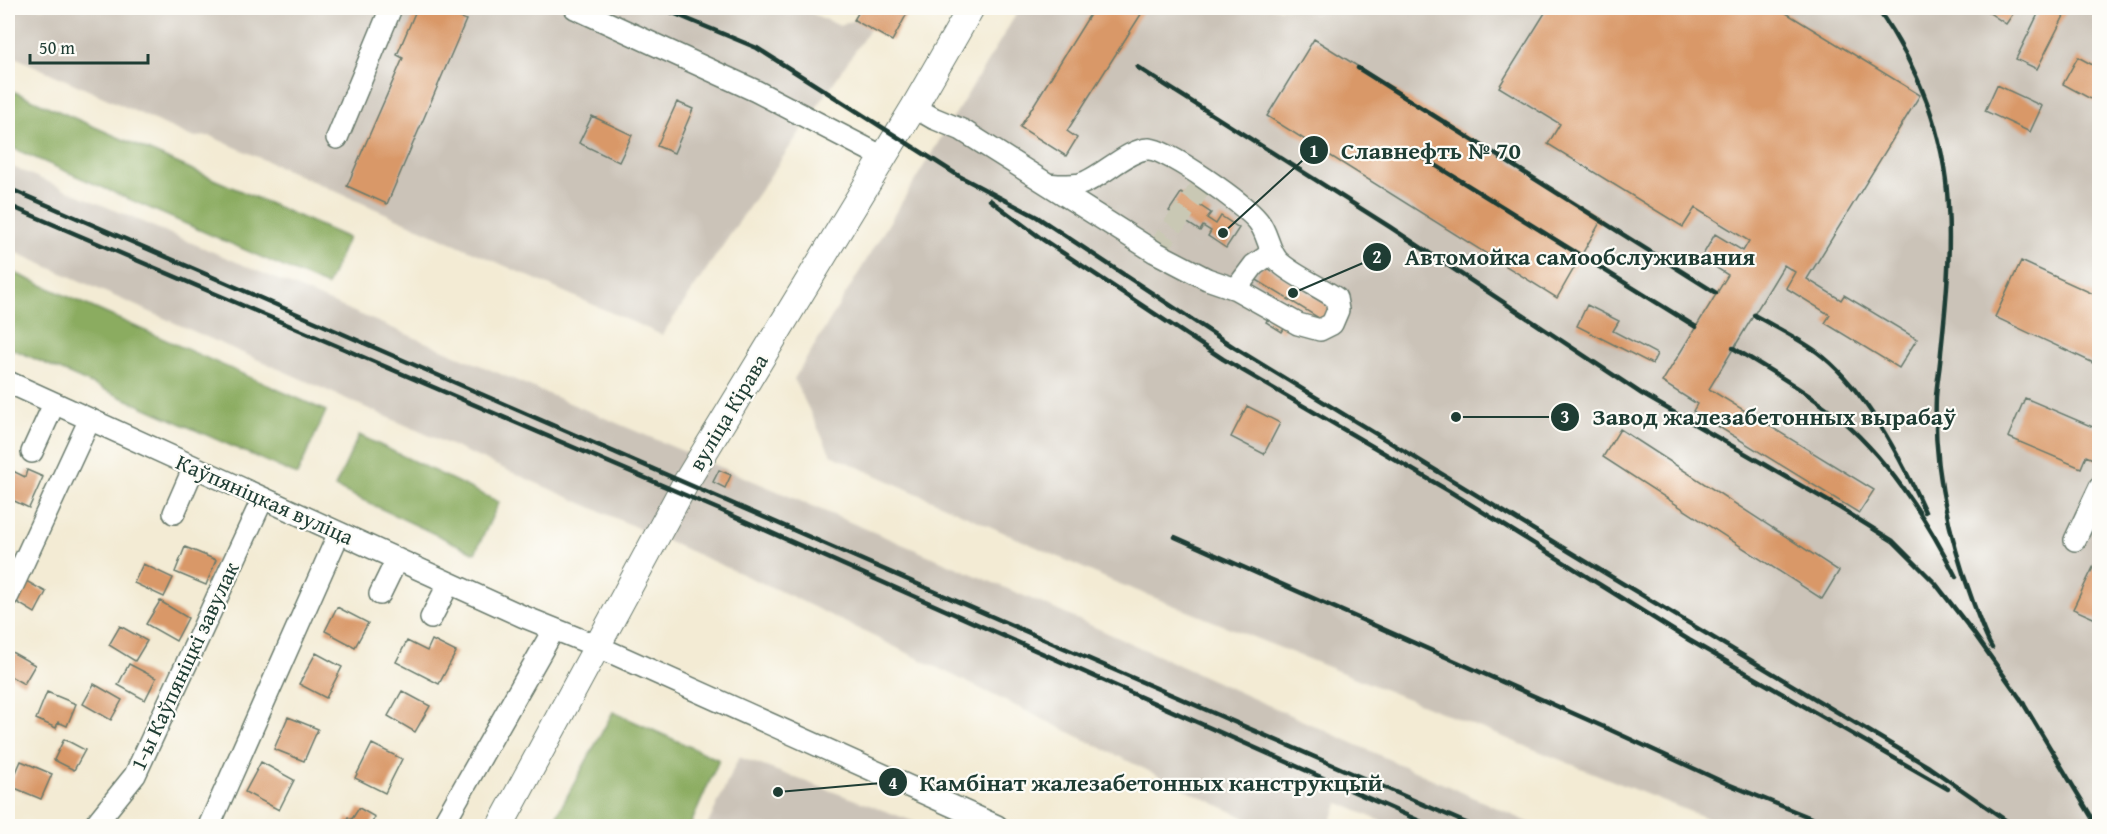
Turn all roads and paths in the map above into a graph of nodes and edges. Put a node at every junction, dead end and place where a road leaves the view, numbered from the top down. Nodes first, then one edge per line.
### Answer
1 (391, 8) edge
2 (575, 8) edge
3 (971, 8) edge
4 (914, 107) junction
5 (337, 138) dead end
6 (883, 157) junction
7 (1048, 184) junction
8 (1272, 253) junction
9 (1236, 289) junction
10 (8, 382) edge
11 (54, 404) junction
12 (90, 419) junction
13 (32, 452) dead end
14 (194, 467) junction
15 (2100, 487) edge
16 (262, 498) junction
17 (174, 513) dead end
18 (339, 533) junction
19 (2075, 540) dead end
20 (397, 559) junction
21 (449, 583) junction
22 (380, 594) dead end
23 (8, 596) edge
24 (431, 618) dead end
25 (554, 629) junction
26 (599, 647) junction
27 (94, 826) edge
28 (210, 826) edge
29 (442, 826) edge
30 (500, 826) edge
31 (997, 826) edge

1 - 5 street
2 - 6 street
3 - 4 main road, вуліца Кірава
4 - 6 main road, вуліца Кірава
4 - 7 street
6 - 26 main road, вуліца Кірава
7 - 8 street
7 - 9 street
8 - 9 street
8 - 9 street
10 - 11 street, Каўпяніцкая вуліца
11 - 12 street, Каўпяніцкая вуліца
11 - 13 street
12 - 14 street, Каўпяніцкая вуліца
12 - 23 street
14 - 16 street, Каўпяніцкая вуліца
14 - 17 street
15 - 19 street
16 - 18 street, Каўпяніцкая вуліца
16 - 27 street, 1-ы Каўпяніцкі завулак
18 - 20 street, Каўпяніцкая вуліца
18 - 28 street
20 - 21 street, Каўпяніцкая вуліца
20 - 22 street
21 - 24 street
21 - 25 street, Каўпяніцкая вуліца
25 - 26 street, Каўпяніцкая вуліца
25 - 29 street
26 - 30 main road, вуліца Кірава
26 - 31 street, Каўпяніцкая вуліца

